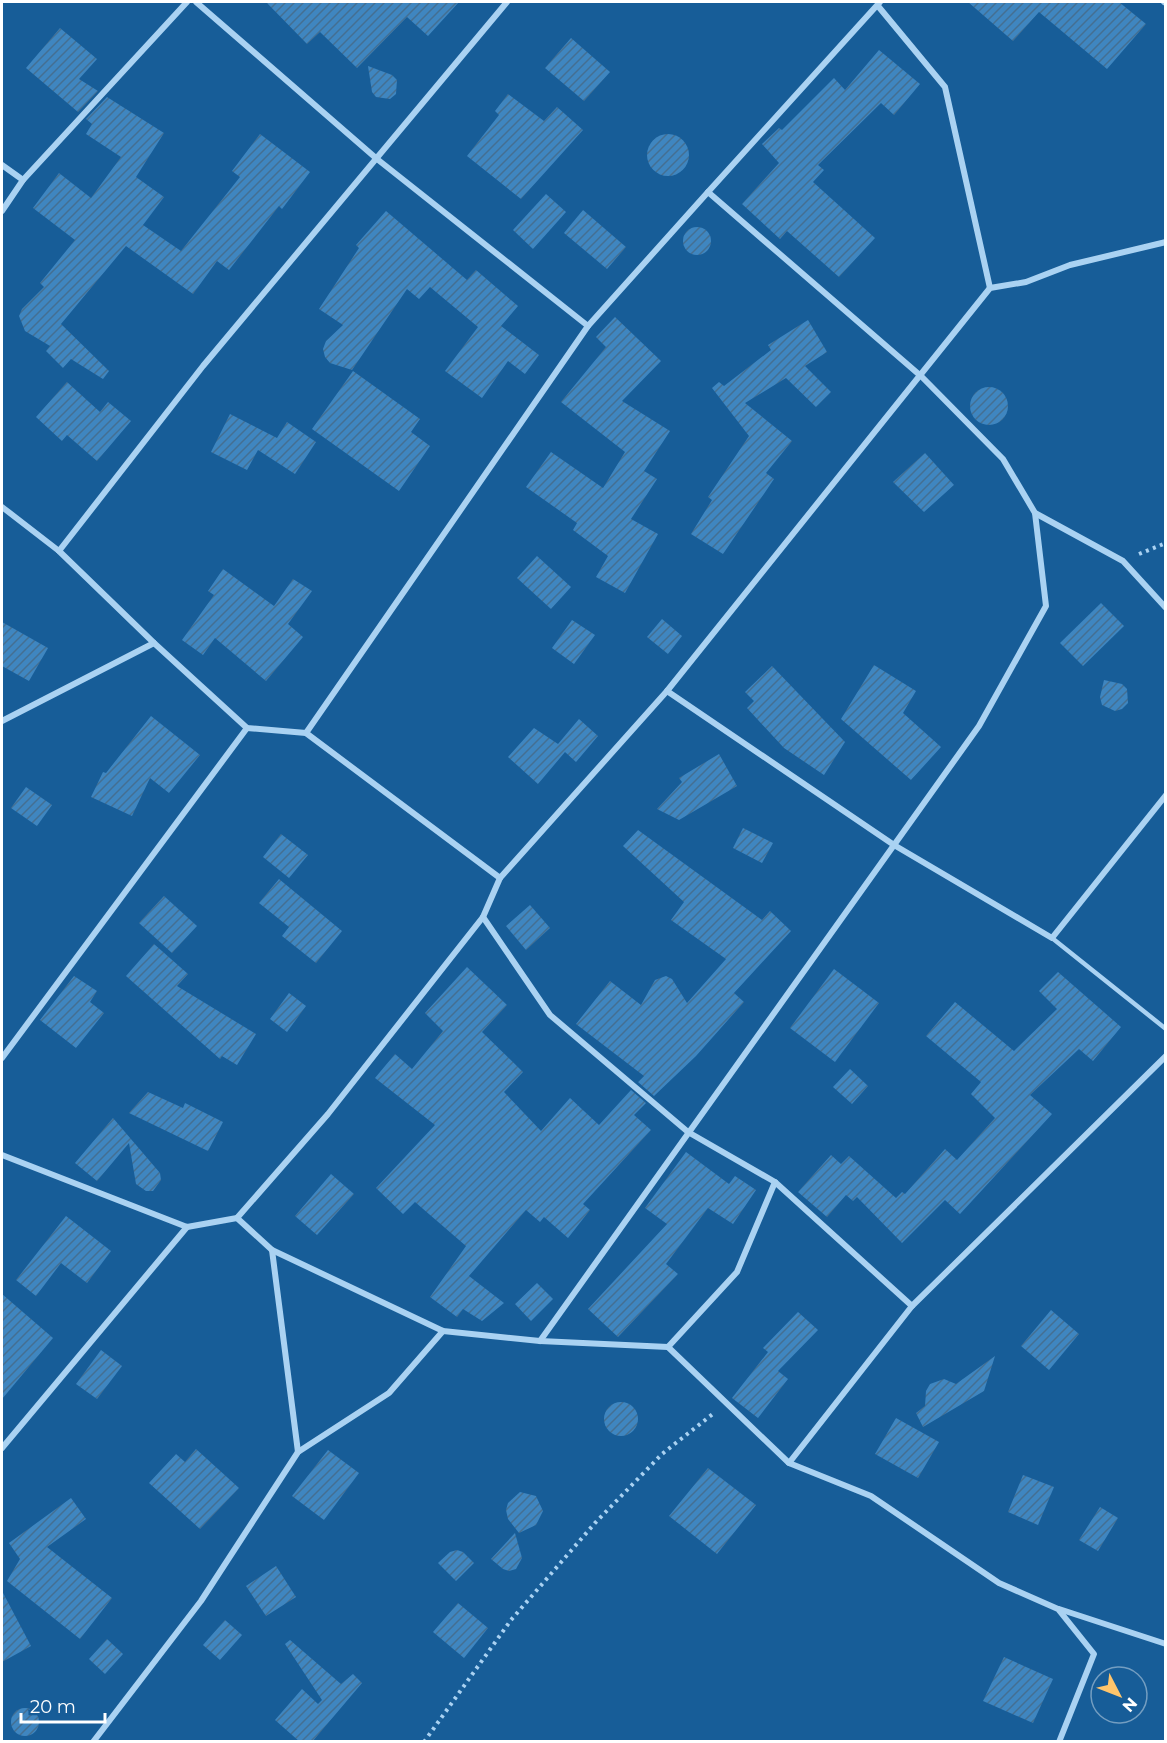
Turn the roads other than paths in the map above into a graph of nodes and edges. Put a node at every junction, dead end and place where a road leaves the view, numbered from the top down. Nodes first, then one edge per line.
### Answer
1 (187, 2) edge
2 (196, 2) edge
3 (507, 2) edge
4 (879, 4) edge
5 (377, 159) junction
6 (2, 165) edge
7 (23, 180) junction
8 (708, 192) junction
9 (2, 210) edge
10 (1166, 242) edge
11 (990, 288) junction
12 (588, 326) junction
13 (921, 377) junction
14 (2, 507) edge
15 (1035, 513) junction
16 (59, 551) junction
17 (1166, 608) edge
18 (154, 643) junction
19 (667, 691) junction
20 (2, 721) edge
21 (247, 728) junction
22 (306, 733) junction
23 (1166, 795) edge
24 (894, 845) junction
25 (500, 878) junction
26 (483, 917) junction
27 (1052, 938) junction
28 (1166, 1029) edge
29 (1166, 1056) edge
30 (2, 1058) edge
31 (688, 1132) junction
32 (2, 1155) edge
33 (775, 1182) junction
34 (237, 1218) junction
35 (187, 1227) junction
36 (272, 1250) junction
37 (912, 1306) junction
38 (443, 1331) junction
39 (540, 1341) junction
40 (668, 1347) junction
41 (2, 1448) edge
42 (298, 1452) junction
43 (789, 1463) junction
44 (1058, 1609) junction
45 (1166, 1644) edge
46 (93, 1742) edge
47 (1059, 1742) edge

1 - 7 street
2 - 5 street
3 - 5 street
4 - 8 street
4 - 11 street
5 - 12 street
5 - 16 street
6 - 7 street
7 - 9 street
8 - 12 street
8 - 13 street
10 - 11 street
11 - 13 street
12 - 22 street
13 - 15 street
13 - 19 street
14 - 16 street
15 - 17 street
15 - 24 street
16 - 18 street
18 - 20 street
18 - 21 street
19 - 24 street
19 - 25 street
21 - 22 street
21 - 30 street
22 - 25 street
23 - 27 street
24 - 27 street
24 - 31 street
25 - 26 street
26 - 31 street
26 - 34 street
27 - 28 lane
29 - 37 street
31 - 33 street
31 - 39 street
32 - 35 street
33 - 37 street
33 - 40 street
34 - 35 street
34 - 36 street
35 - 41 street
36 - 38 street
36 - 42 street
37 - 43 street
38 - 39 street
38 - 42 street
39 - 40 street
40 - 43 street
42 - 46 street
43 - 44 street
44 - 45 street
44 - 47 street

